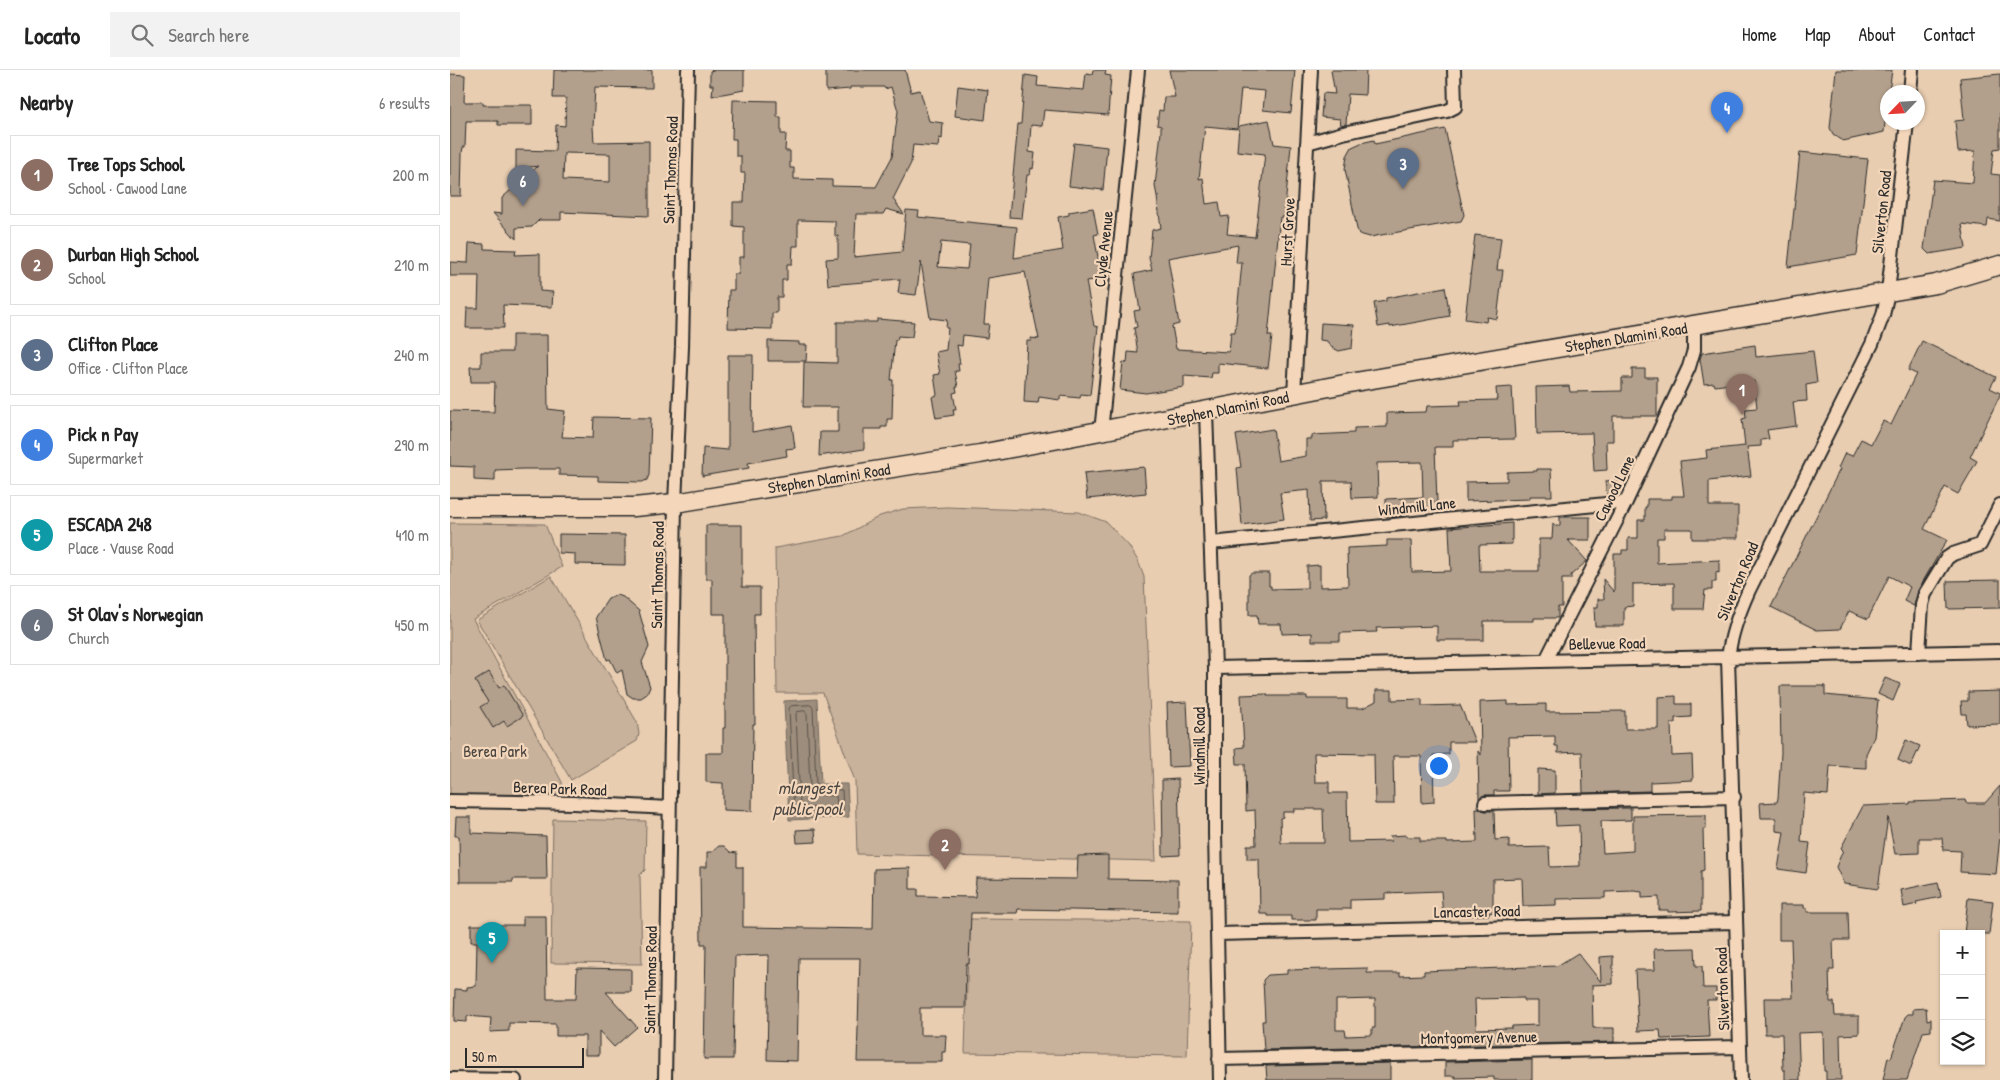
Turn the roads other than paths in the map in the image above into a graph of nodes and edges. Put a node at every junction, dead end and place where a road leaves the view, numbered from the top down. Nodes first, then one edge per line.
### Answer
1 (688, 70) edge
2 (1138, 70) edge
3 (1311, 70) edge
4 (1454, 70) edge
5 (1912, 70) edge
6 (1911, 85) edge
7 (1906, 130) edge
8 (1308, 143) junction
9 (2000, 265) edge
10 (1888, 292) junction
11 (1694, 326) junction
12 (1294, 396) junction
13 (1206, 412) junction
14 (1101, 432) junction
15 (1626, 502) junction
16 (675, 503) junction
17 (2000, 505) edge
18 (450, 507) edge
19 (1211, 543) junction
20 (2000, 651) edge
21 (1919, 653) junction
22 (1728, 658) junction
23 (1546, 660) junction
24 (1215, 668) junction
25 (1734, 797) junction
26 (450, 801) edge
27 (1484, 803) dead end
28 (669, 808) junction
29 (1736, 922) junction
30 (1218, 934) junction
31 (1740, 1048) junction
32 (1219, 1059) junction
33 (450, 1079) edge
34 (515, 1080) edge
35 (665, 1080) edge
36 (1220, 1080) edge
37 (1741, 1080) edge

1 - 16 street, Saint Thomas Road
2 - 14 street, Clyde Avenue
3 - 8 street, Hurst Grove
4 - 8 street
5 - 6 street
7 - 10 street, Silverton Road
8 - 12 street, Hurst Grove
9 - 10 main road, Stephen Dlamini Road
10 - 11 main road, Stephen Dlamini Road
10 - 22 street, Silverton Road
11 - 12 main road, Stephen Dlamini Road
11 - 15 street, Cawood Lane
12 - 13 main road, Stephen Dlamini Road
13 - 14 main road, Stephen Dlamini Road
13 - 19 street, Windmill Road
14 - 16 main road, Stephen Dlamini Road
15 - 19 street, Windmill Lane
15 - 23 street, Cawood Lane
16 - 18 main road, Stephen Dlamini Road
16 - 28 street, Saint Thomas Road
17 - 21 street
19 - 24 street, Windmill Road
20 - 21 street, Bellevue Road
21 - 22 street, Bellevue Road
22 - 23 street, Bellevue Road
22 - 25 street, Silverton Road
23 - 24 street, Bellevue Road
24 - 30 street, Windmill Road
25 - 27 street
25 - 29 street, Silverton Road
26 - 28 street, Berea Park Road
28 - 35 street, Saint Thomas Road
29 - 30 street, Lancaster Road
29 - 31 street, Silverton Road
30 - 32 street, Windmill Road
31 - 32 street, Montgomery Avenue
31 - 37 street, Silverton Road
32 - 36 street, Windmill Road
33 - 34 street

